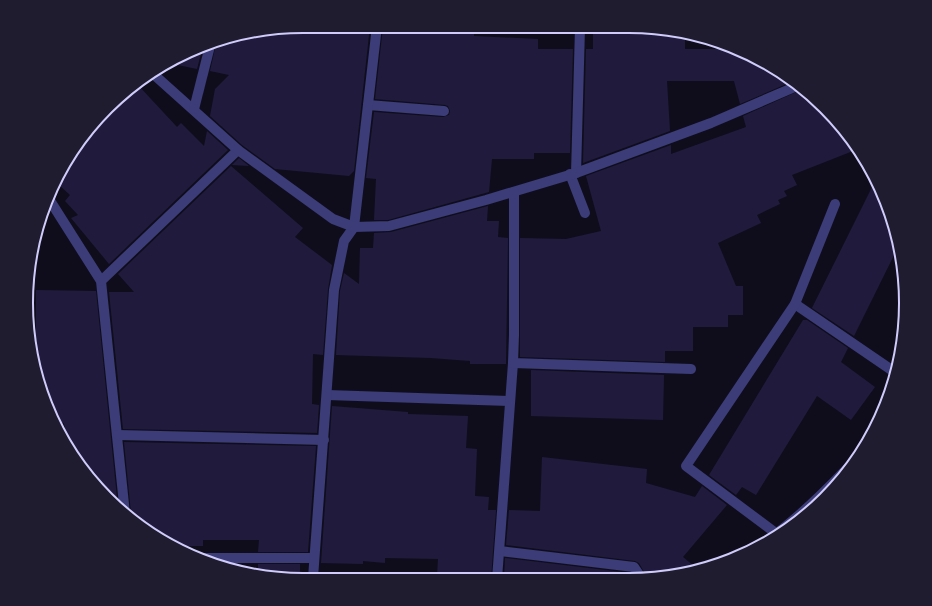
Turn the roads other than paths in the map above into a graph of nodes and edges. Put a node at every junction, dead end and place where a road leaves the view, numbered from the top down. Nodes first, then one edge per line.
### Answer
1 (376, 33) edge
2 (580, 33) edge
3 (209, 50) edge
4 (156, 77) edge
5 (792, 88) edge
6 (368, 105) junction
7 (194, 109) junction
8 (444, 111) dead end
9 (238, 150) junction
10 (573, 174) junction
11 (514, 192) junction
12 (52, 204) edge
13 (835, 204) dead end
14 (585, 213) dead end
15 (354, 227) junction
16 (101, 281) junction
17 (795, 304) junction
18 (513, 363) junction
19 (691, 369) dead end
20 (891, 369) edge
21 (327, 395) junction
22 (510, 401) junction
23 (118, 435) junction
24 (324, 440) junction
25 (124, 505) edge
26 (773, 531) edge
27 (500, 551) junction
28 (214, 558) edge
29 (314, 558) junction
30 (313, 573) edge
31 (498, 573) edge
32 (638, 573) edge

1 - 6 street
2 - 10 street
3 - 7 street
4 - 7 street
5 - 10 street
6 - 8 street
6 - 15 street
7 - 9 street
9 - 15 street
9 - 16 street
10 - 11 street
10 - 14 street
11 - 15 street
11 - 18 street
12 - 16 street
13 - 17 street
15 - 21 street
16 - 23 street
17 - 20 street
17 - 26 street
18 - 19 street
18 - 22 street
21 - 22 street
21 - 24 street
22 - 27 street
23 - 24 street
23 - 25 street
24 - 29 street
27 - 31 street
27 - 32 street
28 - 29 street
29 - 30 street

